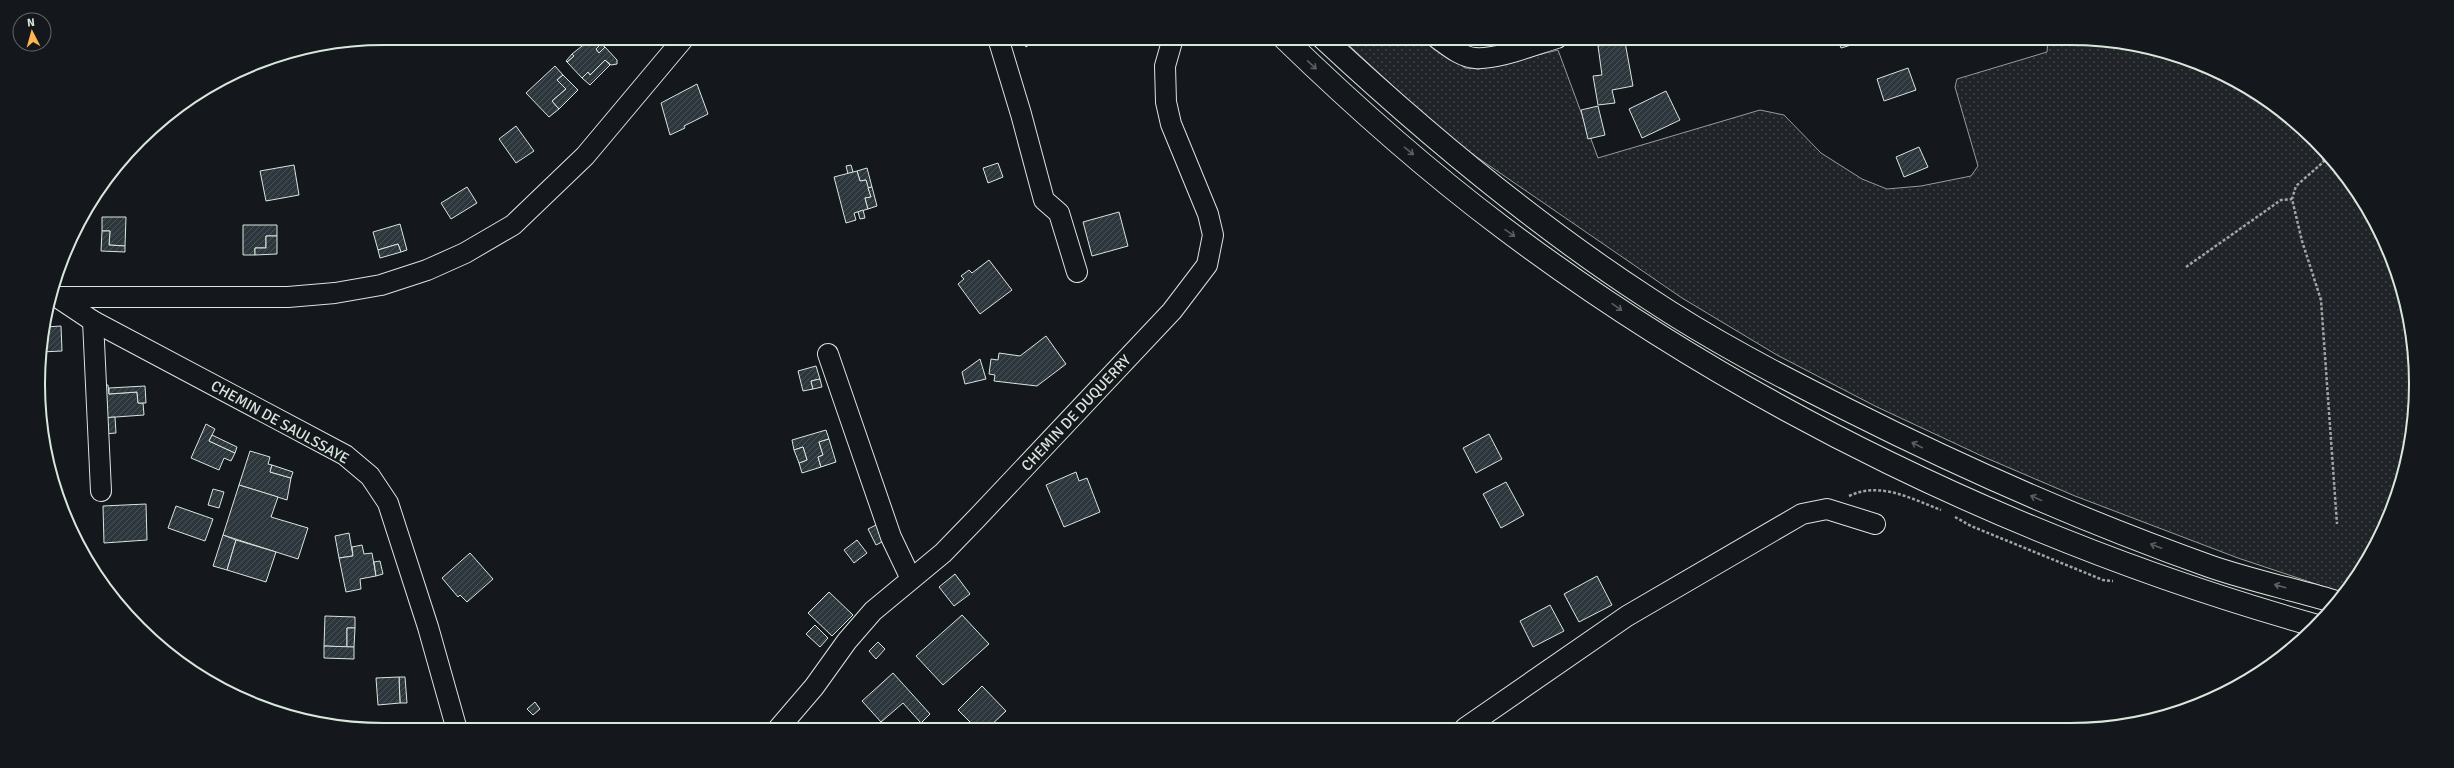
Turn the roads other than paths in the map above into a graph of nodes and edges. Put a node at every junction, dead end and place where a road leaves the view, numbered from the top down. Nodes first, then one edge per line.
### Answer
1 (678, 45) edge
2 (1000, 45) edge
3 (1171, 45) edge
4 (1291, 45) edge
5 (1331, 45) edge
6 (1446, 45) edge
7 (1532, 45) edge
8 (1077, 272) dead end
9 (56, 296) edge
10 (57, 297) edge
11 (93, 321) junction
12 (828, 354) dead end
13 (101, 491) dead end
14 (1875, 524) dead end
15 (911, 579) junction
16 (2325, 599) edge
17 (2306, 623) edge
18 (454, 723) edge
19 (783, 723) edge
20 (1472, 723) edge

1 - 9 street
2 - 8 street
3 - 15 street, CHEMIN DE DUQUERRY
4 -> 17 highway
16 -> 5 highway
6 - 7 street
10 - 11 street, CHEMIN DE SAULSSAYE
11 - 13 street
11 - 18 street, CHEMIN DE SAULSSAYE
12 - 15 street
14 - 20 street
15 - 19 street, CHEMIN DE DUQUERRY

